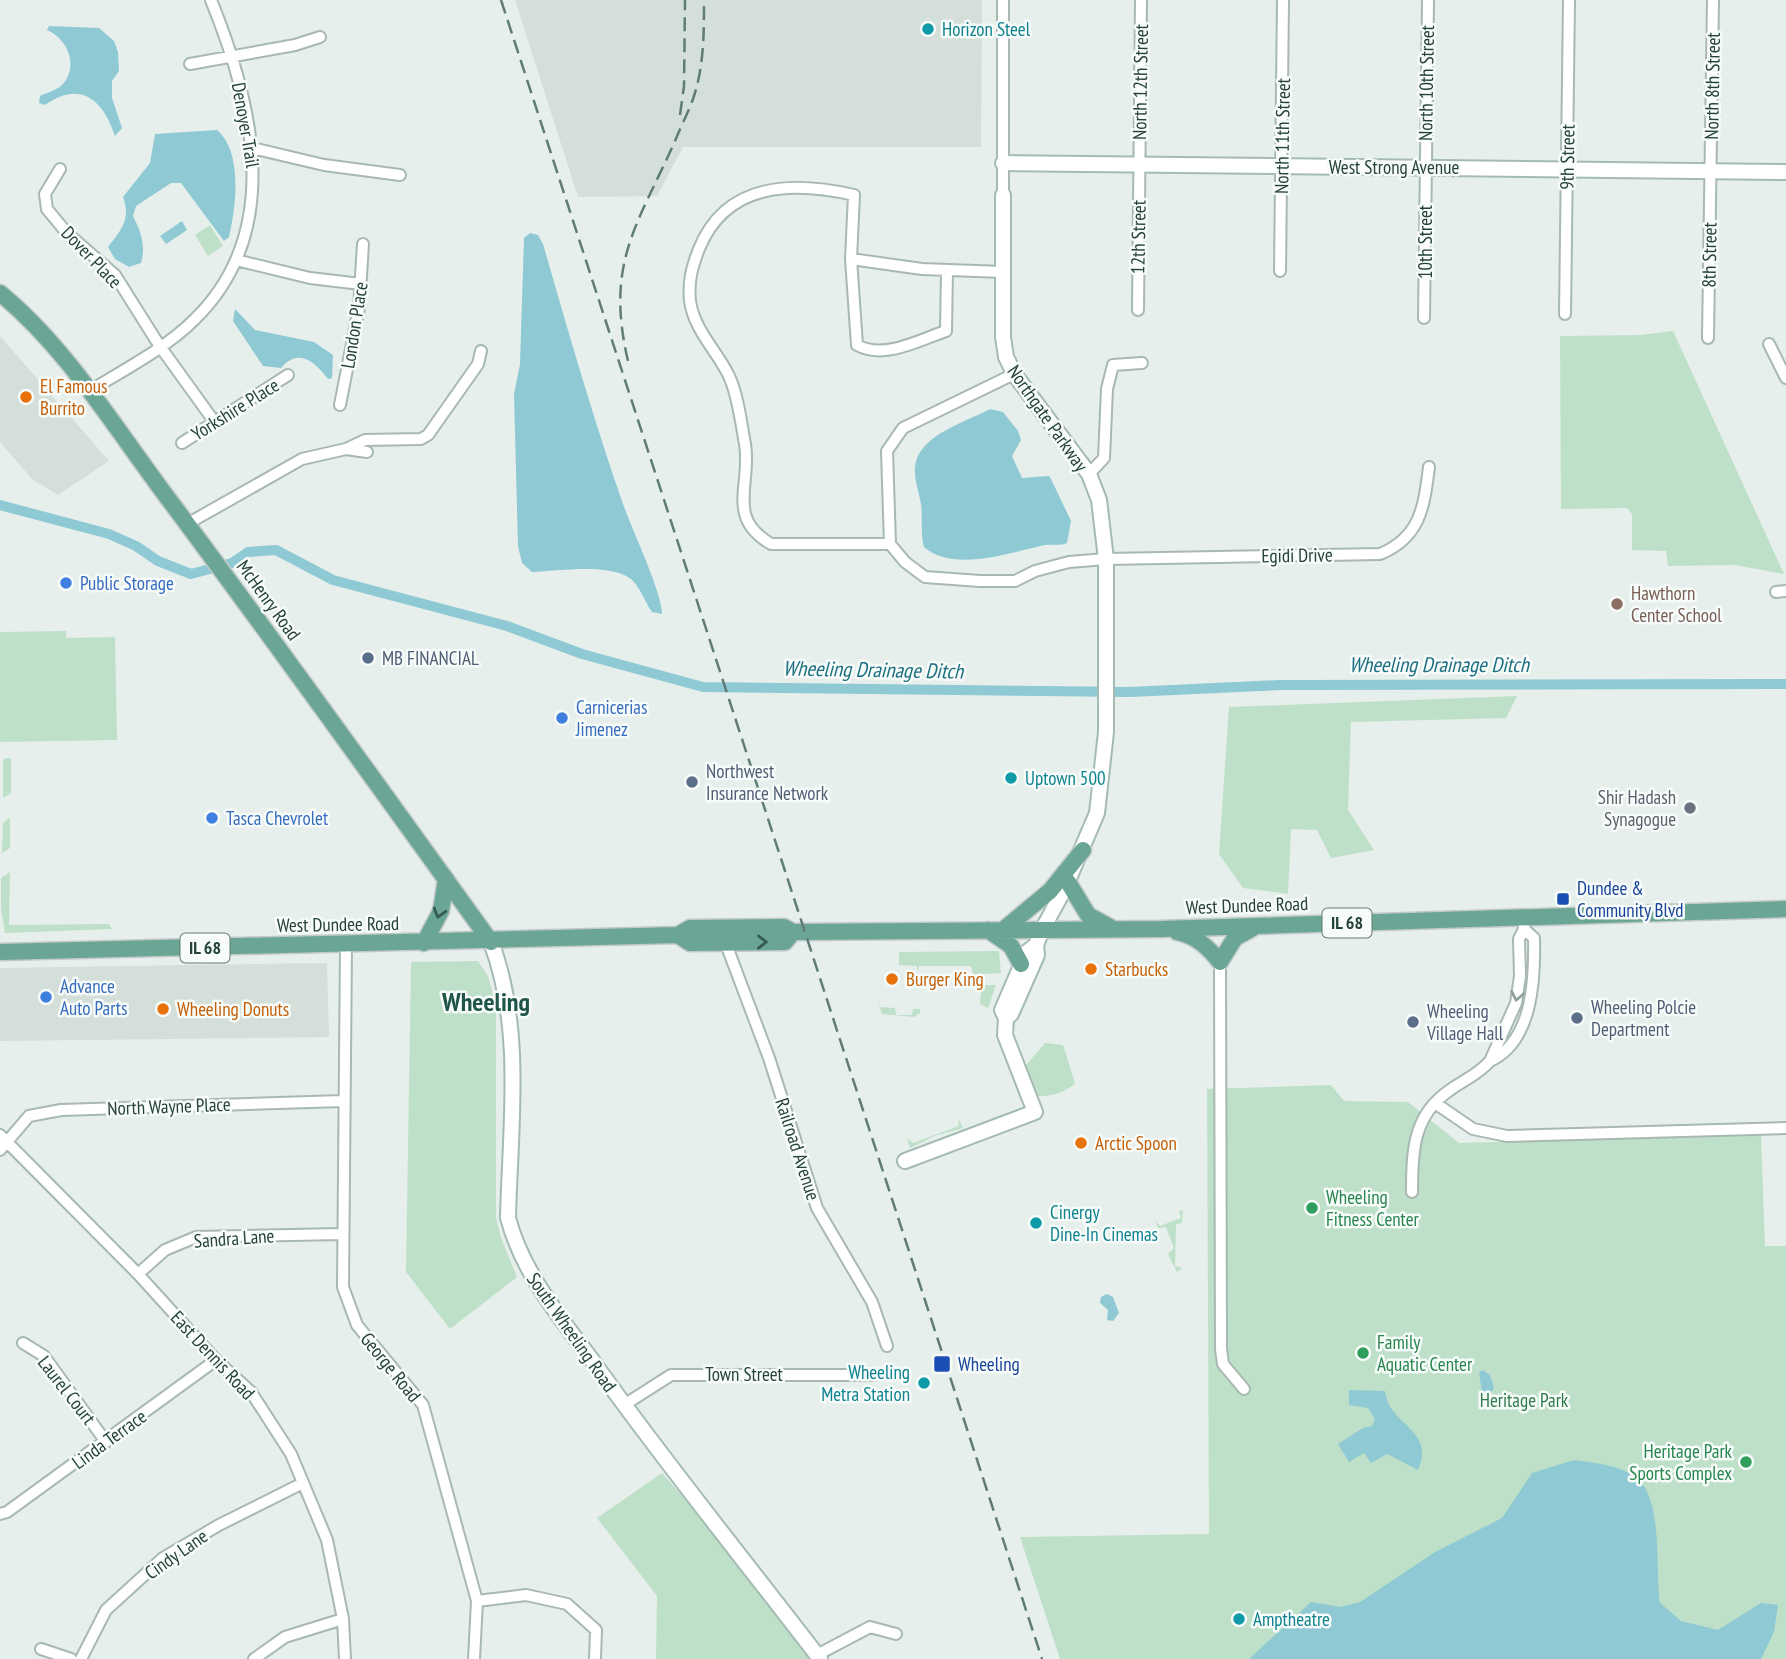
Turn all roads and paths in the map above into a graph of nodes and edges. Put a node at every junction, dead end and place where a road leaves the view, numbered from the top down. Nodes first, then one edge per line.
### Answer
1 (211, 0) edge
2 (1003, 0) edge
3 (1142, 0) edge
4 (1283, 0) edge
5 (1427, 0) edge
6 (1569, 0) edge
7 (1713, 0) edge
8 (320, 37) dead end
9 (234, 55) junction
10 (190, 64) dead end
11 (252, 148) junction
12 (1003, 163) junction
13 (1139, 163) junction
14 (1281, 166) junction
15 (1425, 166) junction
16 (60, 169) dead end
17 (1567, 169) junction
18 (1711, 172) junction
19 (1786, 172) edge
20 (400, 175) dead end
21 (1003, 195) joint
22 (363, 244) dead end
23 (851, 259) junction
24 (236, 260) junction
25 (947, 270) junction
26 (1280, 271) dead end
27 (1003, 272) junction
28 (361, 284) junction
29 (0, 293) edge
30 (1138, 310) dead end
31 (1565, 314) dead end
32 (1424, 318) dead end
33 (1708, 338) dead end
34 (1769, 344) dead end
35 (159, 345) junction
36 (481, 351) dead end
37 (1142, 363) dead end
38 (1014, 374) junction
39 (288, 375) dead end
40 (1786, 379) edge
41 (88, 392) junction
42 (340, 405) dead end
43 (216, 424) junction
44 (182, 443) dead end
45 (346, 450) junction
46 (367, 453) dead end
47 (1429, 467) dead end
48 (1089, 474) junction
49 (187, 524) junction
50 (890, 544) junction
51 (1106, 559) junction
52 (1083, 850) junction
53 (446, 879) junction
54 (1068, 882) junction
55 (1786, 909) edge
56 (1524, 924) junction
57 (1259, 926) junction
58 (1112, 928) junction
59 (1161, 929) junction
60 (995, 930) junction
61 (1042, 930) junction
62 (793, 932) junction
63 (678, 935) junction
64 (492, 942) junction
65 (424, 943) junction
66 (726, 944) junction
67 (346, 945) junction
68 (1036, 945) junction
69 (0, 952) edge
70 (1220, 962) junction
71 (1021, 964) junction
72 (1006, 1018) junction
73 (343, 1101) junction
74 (1435, 1103) junction
75 (1786, 1128) edge
76 (2, 1142) edge
77 (905, 1161) dead end
78 (1412, 1192) dead end
79 (341, 1234) junction
80 (138, 1275) junction
81 (23, 1343) dead end
82 (887, 1346) dead end
83 (216, 1360) junction
84 (873, 1375) dead end
85 (1244, 1389) dead end
86 (624, 1405) junction
87 (106, 1442) junction
88 (303, 1483) junction
89 (0, 1514) edge
90 (477, 1601) junction
91 (342, 1619) junction
92 (896, 1634) dead end
93 (41, 1649) dead end
94 (819, 1657) edge
95 (71, 1659) edge
96 (81, 1659) edge
97 (254, 1659) edge
98 (345, 1659) edge
99 (474, 1659) edge
100 (595, 1659) edge

1 - 9 street, Denoyer Trail
2 - 12 street, Northgate Parkway
3 - 13 street, North 12th Street
4 - 14 street, North 11th Street
5 - 15 street, North 10th Street
6 - 17 street, 9th Street
7 - 18 street, North 8th Street
8 - 9 street
9 - 10 street
9 - 11 street, Denoyer Trail
11 - 20 street
11 - 24 street, Denoyer Trail
12 - 13 street, West Strong Avenue
12 - 21 street, Northgate Parkway
13 - 14 street, West Strong Avenue
13 - 30 street, 12th Street
14 - 15 street, West Strong Avenue
14 - 26 street, North 11th Street
15 - 17 street, West Strong Avenue
15 - 32 street, 10th Street
16 - 35 street, Dover Place
17 - 18 street, West Strong Avenue
17 - 31 street, 9th Street
18 - 19 street, West Strong Avenue
18 - 33 street, 8th Street
21 - 27 street, Northgate Parkway
22 - 28 street, London Place
23 - 25 street
23 - 25 street
23 - 50 street
24 - 28 street
24 - 35 street, Denoyer Trail
25 - 27 street
27 - 38 street, Northgate Parkway
28 - 42 street, London Place
29 - 41 main road, McHenry Road
34 - 40 street
35 - 41 street, Denoyer Trail
35 - 43 street, Dover Place
36 - 45 street
37 - 48 street
38 - 48 street, Northgate Parkway
38 - 50 street
39 - 43 street, Yorkshire Place
41 - 49 main road, McHenry Road
43 - 44 street, Yorkshire Place
45 - 46 street
45 - 49 street
47 - 51 street, Egidi Drive
48 - 51 street, Northgate Parkway
49 - 53 main road, McHenry Road
50 - 51 street
51 - 52 street, Northgate Parkway
52 - 54 street, Northgate Parkway
52 - 60 main road
53 - 64 main road, McHenry Road
53 -> 65 main road
54 - 58 main road
54 - 61 street, Northgate Parkway
55 - 56 main road, West Dundee Road / IL 68
56 - 57 main road, West Dundee Road / IL 68
56 - 74 street
57 - 59 main road, West Dundee Road / IL 68
57 - 70 main road
58 - 59 main road, West Dundee Road / IL 68
58 - 61 main road, West Dundee Road / IL 68
59 - 70 main road
60 - 61 main road, West Dundee Road / IL 68
60 - 62 main road, West Dundee Road / IL 68
60 - 71 main road
61 - 68 street, Northgate Parkway
62 - 63 main road, West Dundee Road / IL 68
66 -> 62 main road, West Dundee Road / IL 68
63 - 64 main road, West Dundee Road / IL 68
63 - 66 main road, West Dundee Road / IL 68
64 - 65 main road, West Dundee Road / IL 68
64 - 86 street, South Wheeling Road
65 - 67 main road, West Dundee Road / IL 68
66 - 82 street, Railroad Avenue
67 - 69 main road, West Dundee Road / IL 68
67 - 73 street, George Road
68 - 71 street, Northgate Parkway
68 - 72 street, Northgate Parkway
70 - 85 street
71 - 72 street, Northgate Parkway
72 - 77 street, Northgate Parkway
73 - 76 street, North Wayne Place
73 - 79 street, George Road
74 - 75 street
74 - 78 street
76 - 80 street, East Dennis Road
79 - 80 street, Sandra Lane
79 - 90 street, George Road
80 - 83 street, East Dennis Road
81 - 87 street, Laurel Court
83 - 87 street, Linda Terrace
83 - 88 street, East Dennis Road
84 - 86 street, Town Street
86 - 94 street, South Wheeling Road
87 - 89 street, Linda Terrace
88 - 91 street, East Dennis Road
88 - 96 street, Cindy Lane
90 - 99 street, George Road
90 - 100 street
91 - 97 street
91 - 98 street, East Dennis Road
92 - 94 street
93 - 95 street

